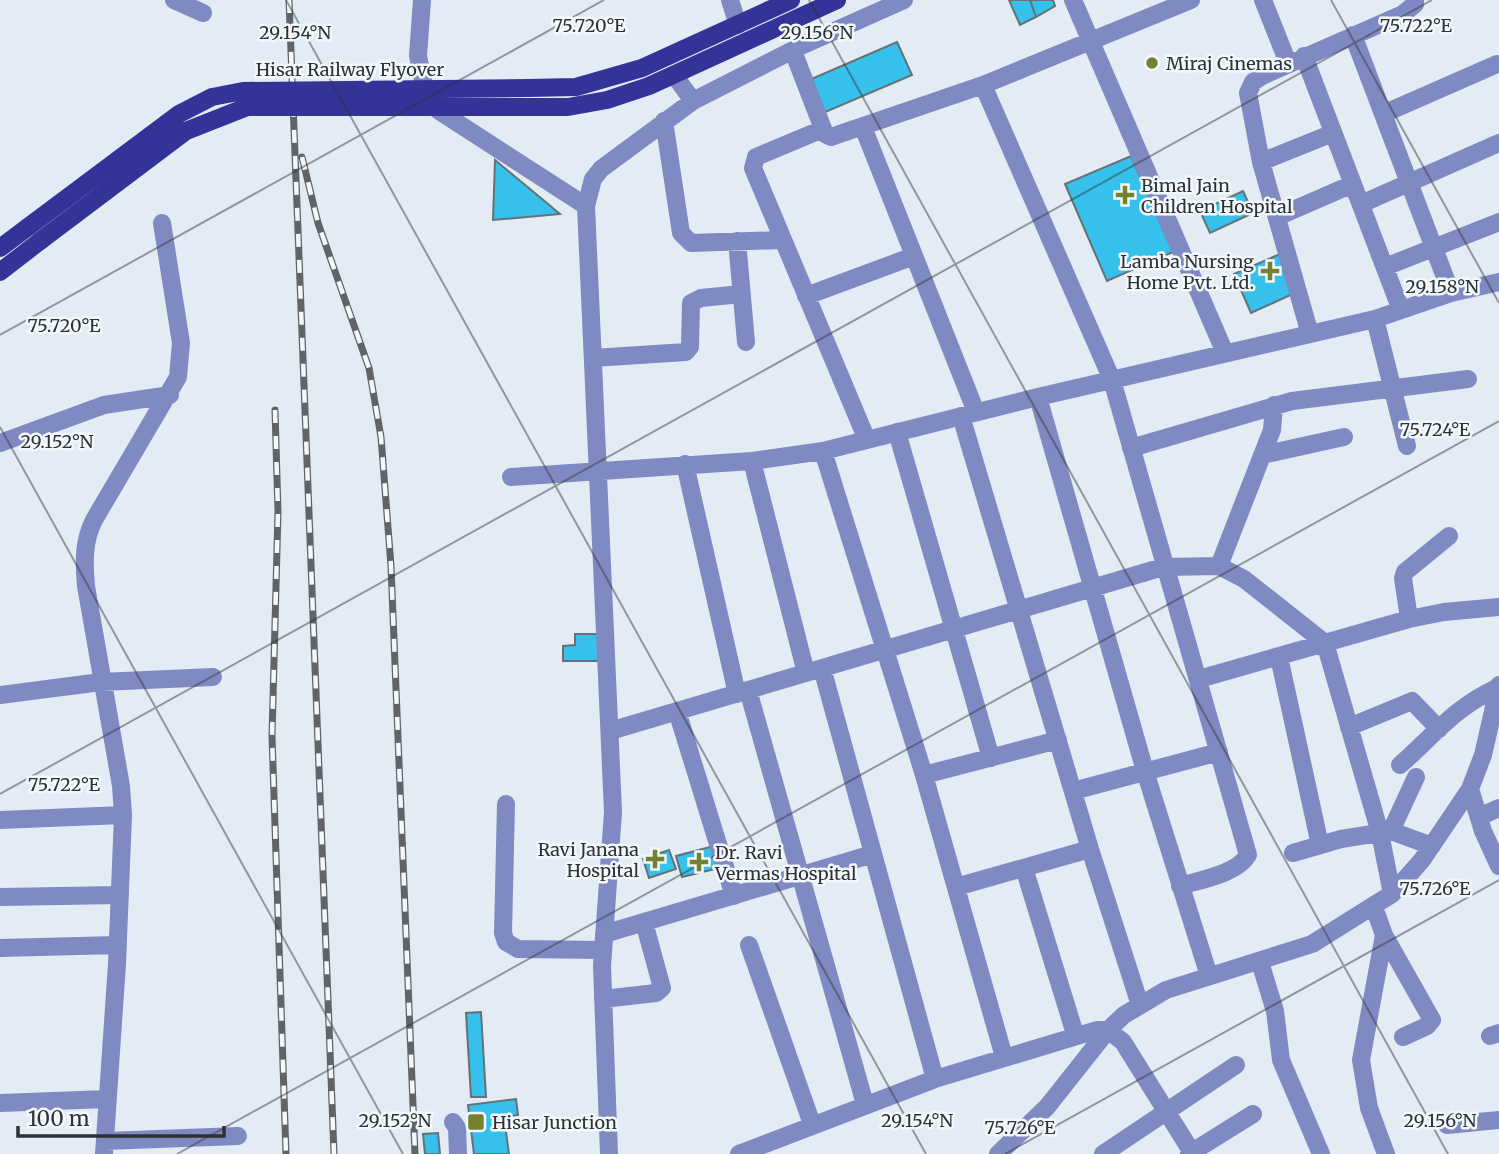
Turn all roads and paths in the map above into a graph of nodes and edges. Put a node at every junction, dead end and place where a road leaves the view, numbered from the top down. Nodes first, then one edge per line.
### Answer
1 (174, 0) edge
2 (422, 0) edge
3 (730, 0) edge
4 (791, 0) edge
5 (837, 0) edge
6 (904, 0) edge
7 (1073, 0) edge
8 (1191, 0) edge
9 (1263, 0) edge
10 (1415, 0) edge
11 (203, 13) dead end
12 (738, 25) junction
13 (1353, 35) junction
14 (1091, 40) junction
15 (793, 51) junction
16 (1296, 59) junction
17 (1497, 64) dead end
18 (674, 75) junction
19 (983, 85) junction
20 (529, 98) junction
21 (693, 101) junction
22 (1383, 114) junction
23 (664, 121) junction
24 (863, 127) junction
25 (823, 129) junction
26 (1334, 133) junction
27 (1499, 142) edge
28 (1261, 162) junction
29 (1411, 182) junction
30 (1353, 184) junction
31 (1361, 204) junction
32 (586, 206) junction
33 (1277, 217) junction
34 (1499, 222) edge
35 (162, 223) dead end
36 (782, 240) junction
37 (737, 242) junction
38 (0, 248) edge
39 (1433, 248) junction
40 (914, 256) junction
41 (1385, 267) junction
42 (0, 272) edge
43 (1499, 282) edge
44 (1451, 293) junction
45 (741, 294) junction
46 (806, 296) junction
47 (1401, 310) junction
48 (1375, 319) junction
49 (1310, 334) junction
50 (746, 342) dead end
51 (1225, 353) junction
52 (593, 358) junction
53 (1468, 379) dead end
54 (1112, 380) junction
55 (1395, 390) junction
56 (170, 395) junction
57 (1038, 397) junction
58 (1274, 405) junction
59 (968, 414) junction
60 (897, 432) junction
61 (1344, 437) dead end
62 (2, 439) edge
63 (867, 440) junction
64 (1407, 446) dead end
65 (1130, 448) junction
66 (823, 451) junction
67 (1262, 455) junction
68 (752, 461) junction
69 (685, 464) junction
70 (599, 471) junction
71 (511, 477) dead end
72 (1449, 536) dead end
73 (1219, 566) junction
74 (1163, 567) junction
75 (1092, 588) junction
76 (1499, 607) edge
77 (1019, 610) junction
78 (1409, 619) junction
79 (953, 628) junction
80 (1325, 643) junction
81 (883, 650) junction
82 (1279, 657) junction
83 (814, 671) junction
84 (213, 677) dead end
85 (1199, 680) junction
86 (101, 682) junction
87 (1498, 686) edge
88 (743, 692) junction
89 (0, 695) edge
90 (677, 711) junction
91 (1349, 727) junction
92 (1439, 729) junction
93 (610, 731) junction
94 (1058, 740) junction
95 (1219, 752) junction
96 (991, 758) junction
97 (1400, 765) dead end
98 (1145, 771) junction
99 (924, 775) junction
100 (1416, 777) dead end
101 (1470, 789) junction
102 (1073, 791) junction
103 (506, 804) dead end
104 (1499, 808) edge
105 (123, 815) junction
106 (1479, 817) junction
107 (0, 820) edge
108 (1385, 832) junction
109 (1320, 845) junction
110 (1432, 846) junction
111 (1090, 849) junction
112 (1293, 853) dead end
113 (873, 854) junction
114 (1499, 866) edge
115 (1024, 868) junction
116 (801, 876) junction
117 (1180, 886) junction
118 (956, 887) junction
119 (1392, 894) junction
120 (120, 895) junction
121 (734, 896) junction
122 (0, 897) edge
123 (1374, 907) junction
124 (644, 922) junction
125 (1384, 935) junction
126 (604, 942) junction
127 (118, 945) junction
128 (749, 945) dead end
129 (0, 948) edge
130 (1260, 962) junction
131 (1209, 976) junction
132 (603, 999) junction
133 (1140, 1005) junction
134 (1108, 1030) junction
135 (1075, 1034) junction
136 (1403, 1037) dead end
137 (1004, 1056) junction
138 (1236, 1065) dead end
139 (935, 1079) junction
140 (107, 1099) junction
141 (1, 1104) edge
142 (865, 1104) junction
143 (1167, 1111) junction
144 (1253, 1114) dead end
145 (1499, 1121) edge
146 (453, 1122) dead end
147 (812, 1124) junction
148 (1447, 1125) dead end
149 (238, 1136) dead end
150 (105, 1147) edge
151 (1191, 1153) edge
152 (458, 1154) edge
153 (609, 1154) edge
154 (739, 1154) edge
155 (998, 1154) edge
156 (1103, 1154) edge
157 (1321, 1154) edge
158 (1386, 1154) edge

1 - 11 street
2 - 32 street
3 - 12 street
4 - 12 main road, Hisar Railway Flyover
5 - 18 main road, Hisar Railway Flyover
6 - 15 street
7 - 14 street
8 - 14 street
9 - 16 street
10 - 13 street
12 - 20 main road, Hisar Railway Flyover
13 - 16 street
13 - 22 street
14 - 19 street
14 - 51 street
15 - 21 street
15 - 25 street
16 - 26 street
16 - 28 street
17 - 22 street
18 - 20 main road, Hisar Railway Flyover
18 - 21 street
19 - 24 street
19 - 54 street
20 - 38 main road, Hisar Railway Flyover, bridge
20 - 42 main road, Hisar Railway Flyover, bridge
21 - 23 street
22 - 29 street
23 - 32 street
23 - 37 street
24 - 25 street
24 - 40 street
25 - 36 street
26 - 28 street
26 - 30 street
27 - 29 street
28 - 33 street
29 - 31 street
29 - 39 street
30 - 31 street
30 - 33 street
31 - 41 street
32 - 52 street
33 - 49 street
34 - 39 street
35 - 56 street
36 - 37 street
36 - 46 street
37 - 45 street
39 - 41 street
39 - 44 street
40 - 46 street
40 - 59 street
41 - 47 street
43 - 44 street
44 - 47 street
45 - 50 street
45 - 52 street
46 - 63 street
47 - 48 street
48 - 49 street
48 - 55 street
49 - 51 street
51 - 54 street
52 - 70 street
53 - 55 street
54 - 57 street
54 - 65 street
55 - 58 street
55 - 64 street
56 - 62 street
56 - 86 street
57 - 59 street
57 - 75 street
58 - 65 street
58 - 67 street
59 - 60 street
59 - 77 street
60 - 63 street
60 - 79 street
61 - 67 street
63 - 66 street
65 - 74 street
66 - 68 street
66 - 81 street
67 - 73 street
68 - 69 street
68 - 83 street
69 - 70 street
69 - 88 street
70 - 71 street
70 - 93 street
72 - 78 street
73 - 74 street
73 - 80 street
74 - 75 street
74 - 85 street
75 - 77 street
75 - 98 street
76 - 78 street
77 - 79 street
77 - 94 street
78 - 80 street
79 - 81 street
79 - 96 street
80 - 82 street
80 - 91 street
81 - 83 street
81 - 99 street
82 - 85 street
82 - 109 street
83 - 88 street
83 - 113 street
84 - 86 street
85 - 95 street
86 - 89 street
86 - 105 street
87 - 92 street
87 - 101 street
88 - 90 street
88 - 116 street
90 - 93 street
90 - 121 street
91 - 92 street
91 - 108 street
92 - 97 street
93 - 126 street
94 - 96 street
94 - 102 street
95 - 98 street
95 - 117 street
96 - 99 street
98 - 102 street
98 - 117 street
99 - 118 street
100 - 108 street
101 - 106 street
101 - 110 street
102 - 111 street
103 - 126 street
104 - 106 street
105 - 107 street
105 - 120 street
106 - 114 street
108 - 109 street
108 - 110 street
108 - 119 street
109 - 112 street
110 - 119 street
111 - 115 street
111 - 133 street
113 - 116 street
113 - 139 street
115 - 118 street
115 - 135 street
116 - 121 street
116 - 142 street
117 - 131 street
118 - 137 street
119 - 123 street
120 - 122 street
120 - 127 street
121 - 124 street
123 - 125 street
123 - 130 street
124 - 126 street
124 - 132 street
125 - 136 street
125 - 158 street
126 - 132 street
127 - 129 street
127 - 140 street
128 - 147 street
130 - 131 street
130 - 157 street
131 - 133 street
132 - 153 street
133 - 134 street
134 - 135 street
134 - 143 street
134 - 155 street
135 - 137 street
137 - 139 street
138 - 143 street
139 - 142 street
140 - 141 street
140 - 150 street
142 - 147 street
143 - 151 street
143 - 156 street
144 - 151 street
145 - 148 street
146 - 152 street
147 - 154 street
149 - 150 street

